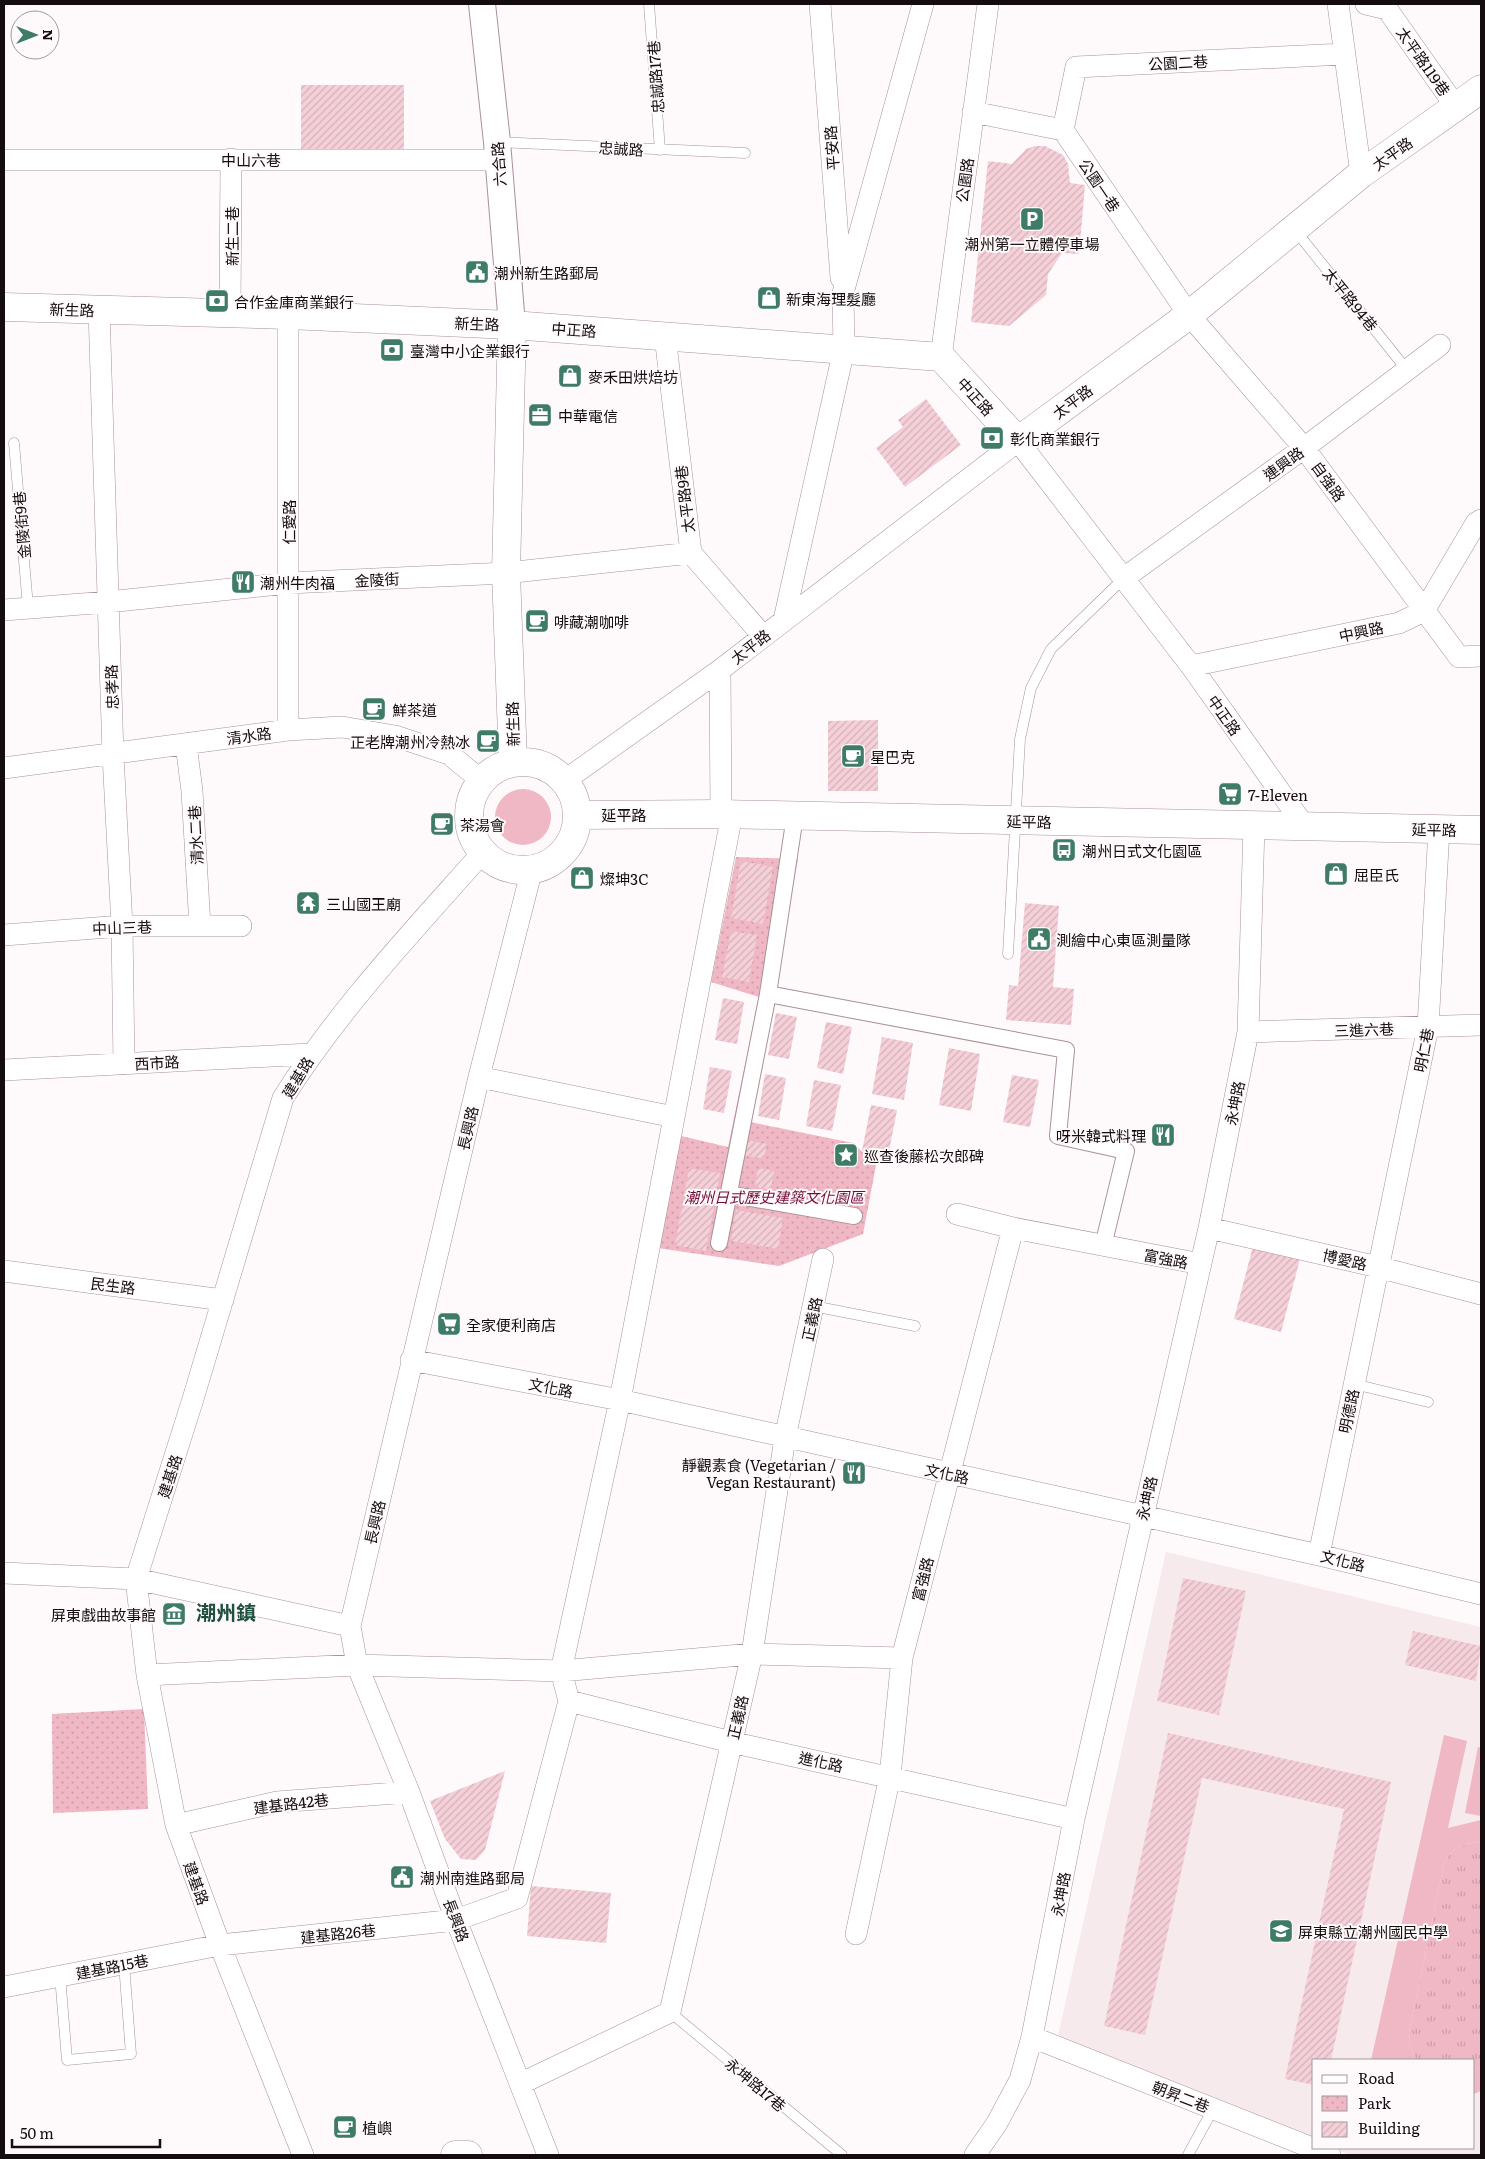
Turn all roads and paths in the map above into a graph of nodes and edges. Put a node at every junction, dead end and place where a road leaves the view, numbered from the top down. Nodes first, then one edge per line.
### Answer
1 (482, 4) edge
2 (649, 4) edge
3 (820, 4) edge
4 (923, 4) edge
5 (988, 4) edge
6 (1338, 4) edge
7 (1366, 4) edge
8 (1345, 54) junction
9 (1481, 89) edge
10 (1456, 107) junction
11 (973, 112) junction
12 (1063, 130) junction
13 (660, 150) junction
14 (497, 151) junction
15 (745, 154) dead end
16 (231, 159) junction
17 (4, 160) edge
18 (1361, 174) junction
19 (1294, 229) junction
20 (842, 293) junction
21 (4, 307) edge
22 (99, 310) junction
23 (230, 313) junction
24 (288, 315) junction
25 (1188, 315) junction
26 (512, 325) junction
27 (665, 336) junction
28 (1440, 345) dead end
29 (844, 350) junction
30 (941, 357) junction
31 (1407, 370) junction
32 (1018, 441) junction
33 (14, 443) dead end
34 (1304, 448) junction
35 (1481, 520) edge
36 (690, 553) junction
37 (506, 573) junction
38 (1124, 578) junction
39 (288, 583) junction
40 (108, 602) junction
41 (28, 607) junction
42 (4, 610) edge
43 (1424, 611) junction
44 (784, 620) junction
45 (763, 636) junction
46 (1481, 656) edge
47 (1190, 666) junction
48 (720, 670) junction
49 (288, 730) junction
50 (186, 744) junction
51 (113, 755) junction
52 (513, 762) junction
53 (4, 768) edge
54 (482, 780) junction
55 (564, 781) junction
56 (726, 814) junction
57 (577, 815) junction
58 (795, 816) junction
59 (1015, 820) junction
60 (1254, 826) junction
61 (1305, 827) junction
62 (1439, 829) junction
63 (1481, 830) edge
64 (483, 852) junction
65 (532, 869) junction
66 (122, 926) junction
67 (200, 926) junction
68 (241, 926) dead end
69 (4, 935) edge
70 (1008, 954) dead end
71 (768, 994) junction
72 (1481, 1025) edge
73 (1428, 1027) junction
74 (1248, 1032) junction
75 (310, 1054) junction
76 (124, 1064) junction
77 (4, 1070) edge
78 (479, 1076) junction
79 (674, 1117) junction
80 (728, 1194) junction
81 (957, 1214) dead end
82 (854, 1216) dead end
83 (1013, 1228) junction
84 (1209, 1228) junction
85 (719, 1243) dead end
86 (1103, 1246) junction
87 (823, 1259) dead end
88 (1201, 1264) junction
89 (1378, 1267) junction
90 (4, 1271) edge
91 (1481, 1294) edge
92 (223, 1300) junction
93 (814, 1306) junction
94 (915, 1326) dead end
95 (411, 1360) junction
96 (1354, 1384) junction
97 (620, 1400) junction
98 (1428, 1402) dead end
99 (785, 1438) junction
100 (948, 1473) junction
101 (1142, 1516) junction
102 (1319, 1555) junction
103 (4, 1573) edge
104 (136, 1578) junction
105 (1481, 1594) edge
106 (350, 1626) junction
107 (752, 1654) junction
108 (902, 1658) junction
109 (357, 1664) junction
110 (561, 1671) junction
111 (147, 1676) junction
112 (569, 1701) junction
113 (731, 1742) junction
114 (890, 1776) junction
115 (409, 1792) junction
116 (1074, 1819) junction
117 (176, 1825) junction
118 (456, 1920) junction
119 (856, 1934) dead end
120 (220, 1945) junction
121 (124, 1964) junction
122 (60, 1976) junction
123 (4, 1987) edge
124 (670, 2012) junction
125 (1032, 2038) junction
126 (522, 2083) junction
127 (1213, 2109) junction
128 (1312, 2148) edge
129 (1315, 2149) edge
130 (303, 2155) edge
131 (455, 2155) edge
132 (459, 2155) edge
133 (468, 2155) edge
134 (548, 2155) edge
135 (842, 2155) edge
136 (975, 2155) edge
137 (1188, 2155) edge
138 (1330, 2155) edge

1 - 14 street, 六合路
2 - 13 lane, 忠誠路17巷
3 - 20 street, 平安路
4 - 20 street
5 - 11 street, 公園路
6 - 8 street
7 - 10 street, 太平路119巷
8 - 12 street, 公園二巷
8 - 18 street
9 - 10 main road, 太平路
10 - 18 main road, 太平路
11 - 12 street
11 - 30 street, 公園路
12 - 25 street, 公園一巷
13 - 14 lane, 忠誠路
13 - 15 lane, 忠誠路
14 - 16 street, 中山六巷
14 - 26 street, 六合路
16 - 17 street, 中山六巷
16 - 23 street, 新生二巷
18 - 19 main road, 太平路
19 - 25 main road, 太平路
19 - 31 lane, 太平路94巷
20 - 29 street, 平安路
21 - 22 main road, 新生路
22 - 23 main road, 新生路
22 - 40 street, 忠孝路
23 - 24 main road, 新生路
24 - 26 main road, 新生路
24 - 39 street, 仁愛路
25 - 32 main road, 太平路
25 - 34 street, 自強路
26 - 27 main road, 中正路
26 - 37 main road, 新生路
27 - 29 main road, 中正路
27 - 36 street, 太平路9巷
28 - 31 street, 連興路
29 - 30 main road, 中正路
29 - 44 street, 平安路
30 - 32 main road, 中正路
31 - 34 street, 連興路
32 - 38 street, 中正路
32 - 44 street, 太平路
33 - 41 lane, 金陵街9巷
34 - 38 street, 連興路
34 - 43 street, 自強路
35 - 43 street
36 - 37 street, 金陵街
36 - 45 street, 太平路9巷
37 - 39 street, 金陵街
37 - 52 main road, 新生路
38 - 47 street, 中正路
38 - 59 lane
39 - 40 street, 金陵街
39 - 49 street, 仁愛路
40 - 41 street, 金陵街
40 - 51 street, 忠孝路
41 - 42 street, 金陵街
43 - 46 street, 自強路
43 - 47 street, 中興路
44 - 45 street, 太平路
45 - 48 street, 太平路
47 - 61 street, 中正路
48 - 55 street, 太平路
48 - 56 street
49 - 50 street, 清水路
49 - 54 street, 清水路
50 - 51 street, 清水路
50 - 67 street, 清水二巷
51 - 53 street, 清水路
51 - 66 street, 忠孝路
52 - 54 main road
52 - 55 main road
54 - 64 main road
55 - 57 main road
56 - 57 main road, 延平路
56 - 58 main road, 延平路
56 - 79 street
57 - 65 main road
58 - 59 main road, 延平路
58 - 71 street
59 - 60 main road, 延平路
59 - 70 lane
60 - 61 main road, 延平路
60 - 74 street, 永坤路
61 - 62 main road, 延平路
62 - 63 main road, 延平路
62 - 73 street, 明仁巷
64 - 65 main road
64 - 75 street, 建基路
65 - 78 street, 長興路
66 - 67 street, 中山三巷
66 - 69 street, 中山三巷
66 - 76 street, 忠孝路
67 - 68 street, 中山三巷
71 - 80 street
71 - 86 street
72 - 73 street, 三進六巷
73 - 74 street, 三進六巷
73 - 89 street, 明仁巷
74 - 84 street, 永坤路
75 - 76 street, 西市路
75 - 92 street, 建基路
76 - 77 street, 西市路
78 - 79 street
78 - 95 street, 長興路
79 - 97 street
80 - 82 street
80 - 85 street
81 - 83 street, 富強路
83 - 86 street, 富強路
83 - 100 street, 富強路
84 - 88 street, 永坤路
84 - 89 street, 博愛路
86 - 88 street, 富強路
87 - 93 street, 正義路
88 - 101 street, 永坤路
89 - 91 street, 博愛路
89 - 96 street, 明德路
90 - 92 street, 民生路
92 - 104 street, 建基路
93 - 94 lane
93 - 99 street, 正義路
95 - 97 street, 文化路
95 - 106 street, 長興路
96 - 98 lane
96 - 102 street, 明德路
97 - 99 street, 文化路
97 - 110 street
99 - 100 street, 文化路
99 - 107 street, 正義路
100 - 101 street, 文化路
100 - 108 street, 富強路
101 - 102 street, 文化路
101 - 116 street, 永坤路
102 - 105 street, 文化路
103 - 104 street
104 - 106 street
104 - 111 street, 建基路
106 - 109 street, 長興路
107 - 108 street
107 - 110 street
107 - 113 street, 正義路
108 - 114 street, 富強路
109 - 110 street
109 - 111 street
109 - 115 street, 長興路
110 - 112 street
111 - 117 street, 建基路
112 - 113 street, 進化路
112 - 118 street, 建基路26巷
113 - 114 street, 進化路
113 - 124 street, 正義路
114 - 116 street, 進化路
114 - 119 street, 富強路
115 - 117 street, 建基路42巷
115 - 118 street, 長興路
116 - 125 street, 永坤路
117 - 120 street, 建基路
118 - 120 street, 建基路26巷
118 - 126 street, 長興路
120 - 121 street, 建基路15巷
120 - 130 street, 建基路
121 - 122 street, 建基路15巷
121 - 122 lane
122 - 123 street, 建基路15巷
124 - 126 street
124 - 135 lane, 永坤路17巷
125 - 127 street, 朝昇二巷
125 - 136 street, 永坤路
126 - 134 street, 長興路
127 - 128 street, 朝昇二巷
127 - 137 lane
129 - 138 street, 朝昇二巷
131 - 132 main road
132 - 133 main road

